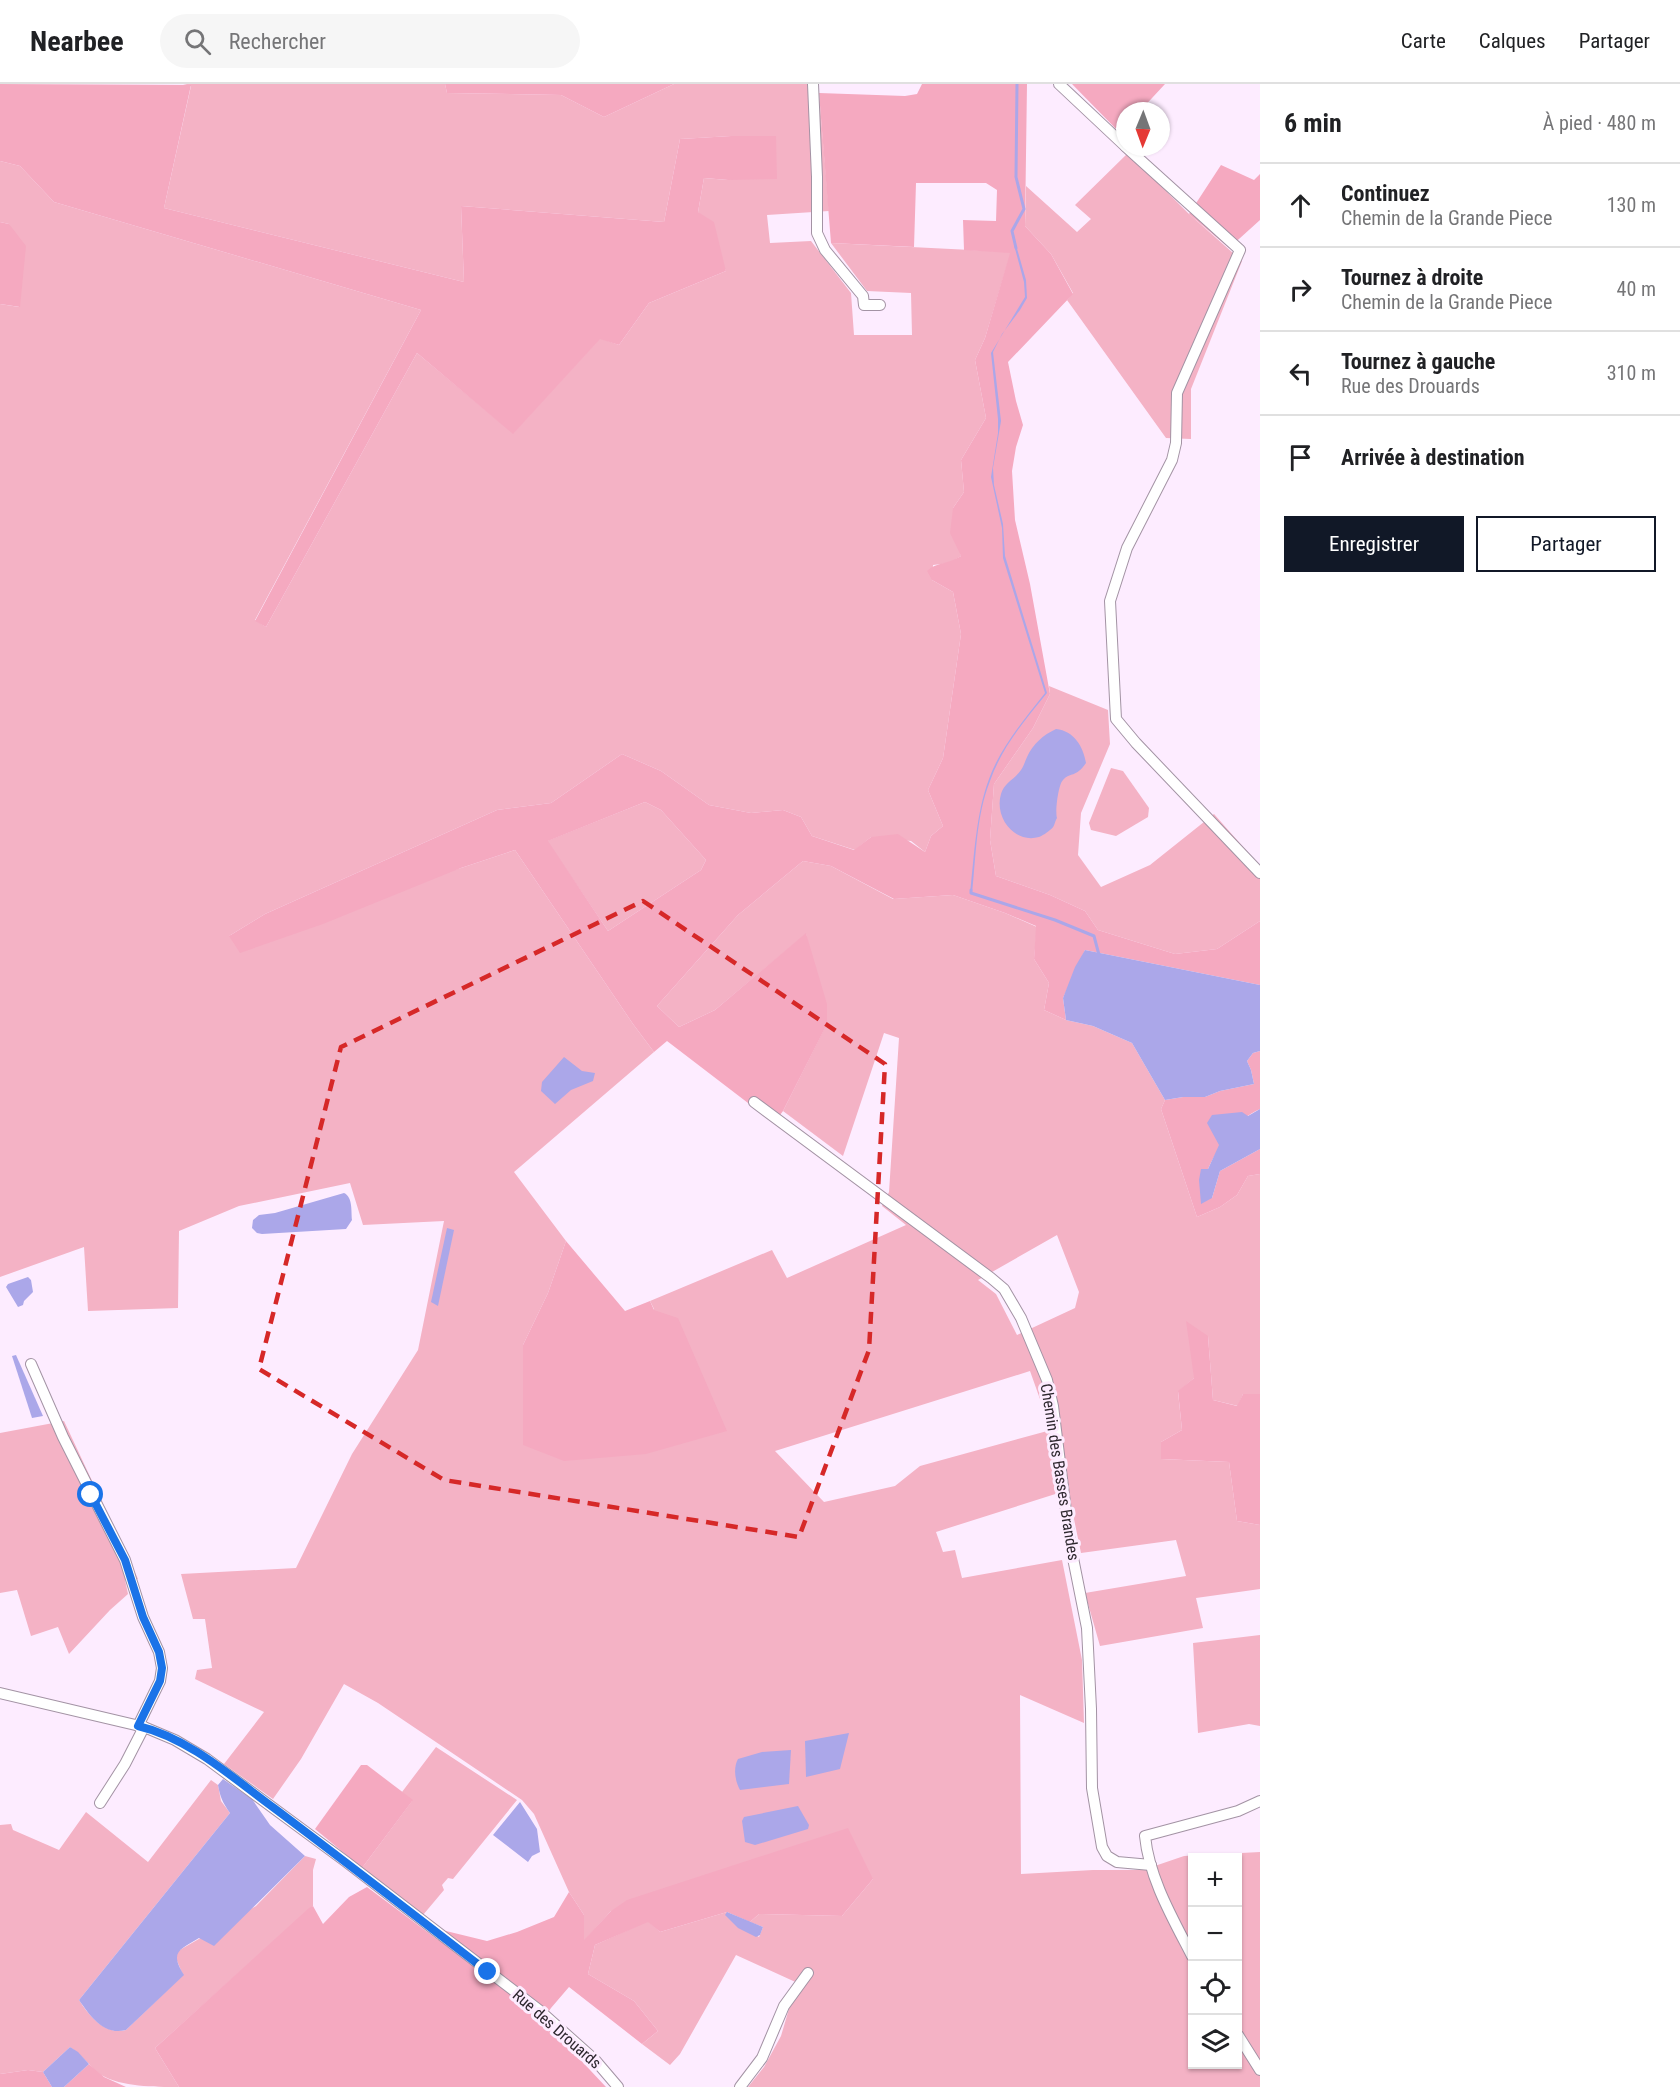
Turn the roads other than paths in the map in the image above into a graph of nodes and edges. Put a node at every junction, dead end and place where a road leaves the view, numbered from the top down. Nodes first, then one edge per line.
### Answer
1 (813, 84) edge
2 (1059, 84) edge
3 (1116, 137) edge
4 (1137, 156) edge
5 (880, 305) dead end
6 (1260, 873) edge
7 (754, 1102) dead end
8 (32, 1364) dead end
9 (0, 1693) edge
10 (141, 1726) junction
11 (1260, 1801) edge
12 (100, 1803) dead end
13 (1151, 1865) junction
14 (1188, 1948) edge
15 (808, 1973) dead end
16 (1242, 2041) edge
17 (1260, 2070) edge
18 (618, 2087) edge
19 (740, 2087) edge

1 - 5 street
2 - 3 street
4 - 6 street
7 - 13 street, Chemin des Basses Brandes
8 - 10 street
9 - 10 street, Rue des Drouards
10 - 12 street
10 - 18 street, Rue des Drouards
11 - 13 street
13 - 14 street
15 - 19 street
16 - 17 street

